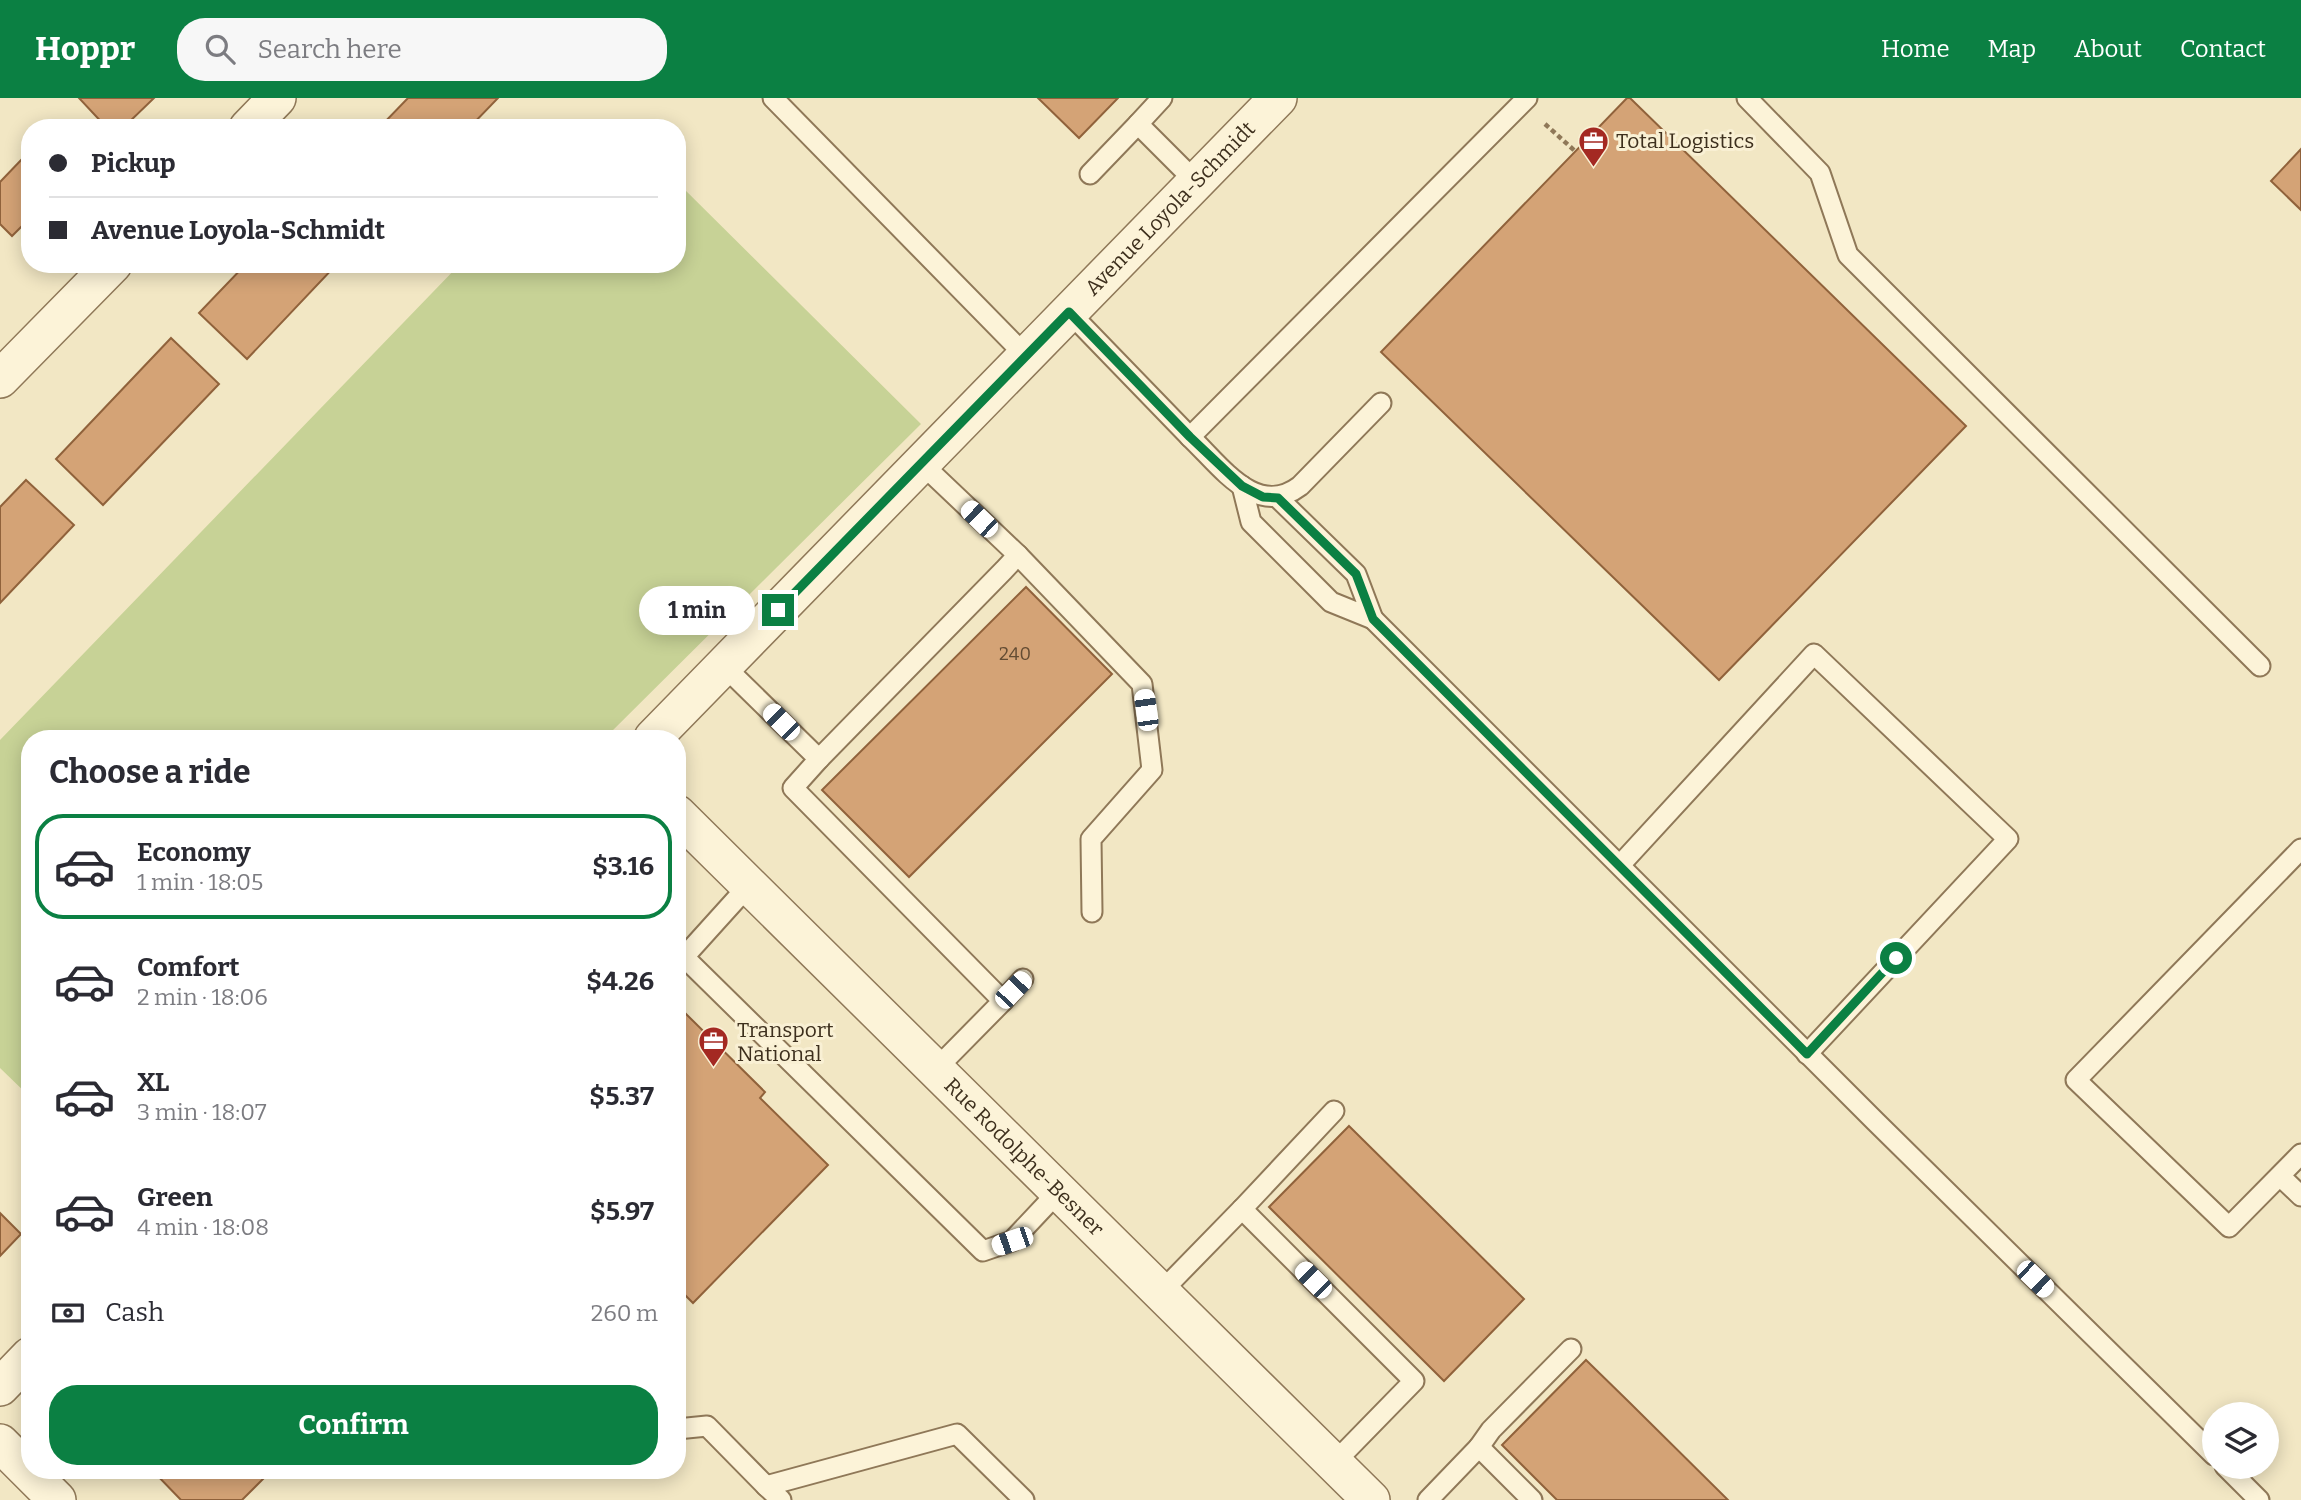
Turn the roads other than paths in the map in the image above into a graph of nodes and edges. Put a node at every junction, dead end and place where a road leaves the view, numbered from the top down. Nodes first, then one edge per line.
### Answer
1 (277, 98) edge
2 (773, 98) edge
3 (1162, 98) edge
4 (1278, 98) edge
5 (1527, 98) edge
6 (1746, 98) edge
7 (257, 119) edge
8 (1138, 124) junction
9 (1090, 174) dead end
10 (1196, 182) junction
11 (104, 273) edge
12 (1069, 312) junction
13 (1026, 356) junction
14 (0, 379) edge
15 (1381, 403) dead end
16 (1190, 437) junction
17 (921, 463) junction
18 (1242, 486) junction
19 (1278, 498) junction
20 (1018, 555) junction
21 (1373, 619) junction
22 (724, 666) junction
23 (2260, 666) dead end
24 (661, 730) edge
25 (819, 759) junction
26 (686, 823) edge
27 (2301, 849) edge
28 (1620, 865) junction
29 (749, 885) junction
30 (1092, 912) dead end
31 (686, 950) edge
32 (686, 962) edge
33 (1023, 979) dead end
34 (1003, 1001) junction
35 (1807, 1054) junction
36 (936, 1069) junction
37 (1334, 1111) dead end
38 (2301, 1154) edge
39 (2280, 1175) junction
40 (1059, 1191) junction
41 (2301, 1196) edge
42 (1242, 1209) junction
43 (1161, 1292) junction
44 (1571, 1349) dead end
45 (21, 1365) edge
46 (0, 1387) edge
47 (686, 1428) edge
48 (0, 1443) edge
49 (2202, 1443) edge
50 (1479, 1447) junction
51 (1334, 1463) junction
52 (21, 1464) edge
53 (36, 1479) edge
54 (2238, 1479) edge
55 (766, 1486) junction
56 (57, 1500) edge
57 (781, 1500) edge
58 (1024, 1500) edge
59 (1371, 1500) edge
60 (1428, 1500) edge
61 (1532, 1500) edge
62 (2259, 1500) edge

1 - 7 street
2 - 13 lane
3 - 8 lane
4 - 10 street, Avenue Loyola-Schmidt
5 - 16 lane
6 - 23 lane
8 - 9 lane
8 - 10 lane
10 - 12 street, Avenue Loyola-Schmidt
11 - 14 street
12 - 13 street, Avenue Loyola-Schmidt
12 - 16 lane
13 - 17 street, Avenue Loyola-Schmidt
15 - 19 lane
16 - 18 lane
17 - 20 lane
17 - 22 street, Avenue Loyola-Schmidt
18 - 19 lane
18 - 21 lane
19 - 21 lane
20 - 25 lane
20 - 30 lane
21 - 28 lane
22 - 24 street, Avenue Loyola-Schmidt
22 - 25 lane
25 - 34 lane
26 - 29 street, Rue Rodolphe-Besner
27 - 39 lane
28 - 35 lane
28 - 35 lane
29 - 31 lane
29 - 36 street, Rue Rodolphe-Besner
32 - 40 lane
33 - 34 lane
34 - 36 lane
35 - 49 lane
36 - 40 street, Rue Rodolphe-Besner
37 - 42 lane
38 - 39 lane
39 - 41 lane
40 - 43 street, Rue Rodolphe-Besner
42 - 43 lane
42 - 51 lane
43 - 51 street, Rue Rodolphe-Besner
44 - 50 lane
45 - 46 street
47 - 55 lane
48 - 52 street
50 - 60 lane
50 - 61 lane
51 - 59 street, Rue Rodolphe-Besner
53 - 56 street
54 - 62 lane
55 - 57 lane
55 - 58 lane

